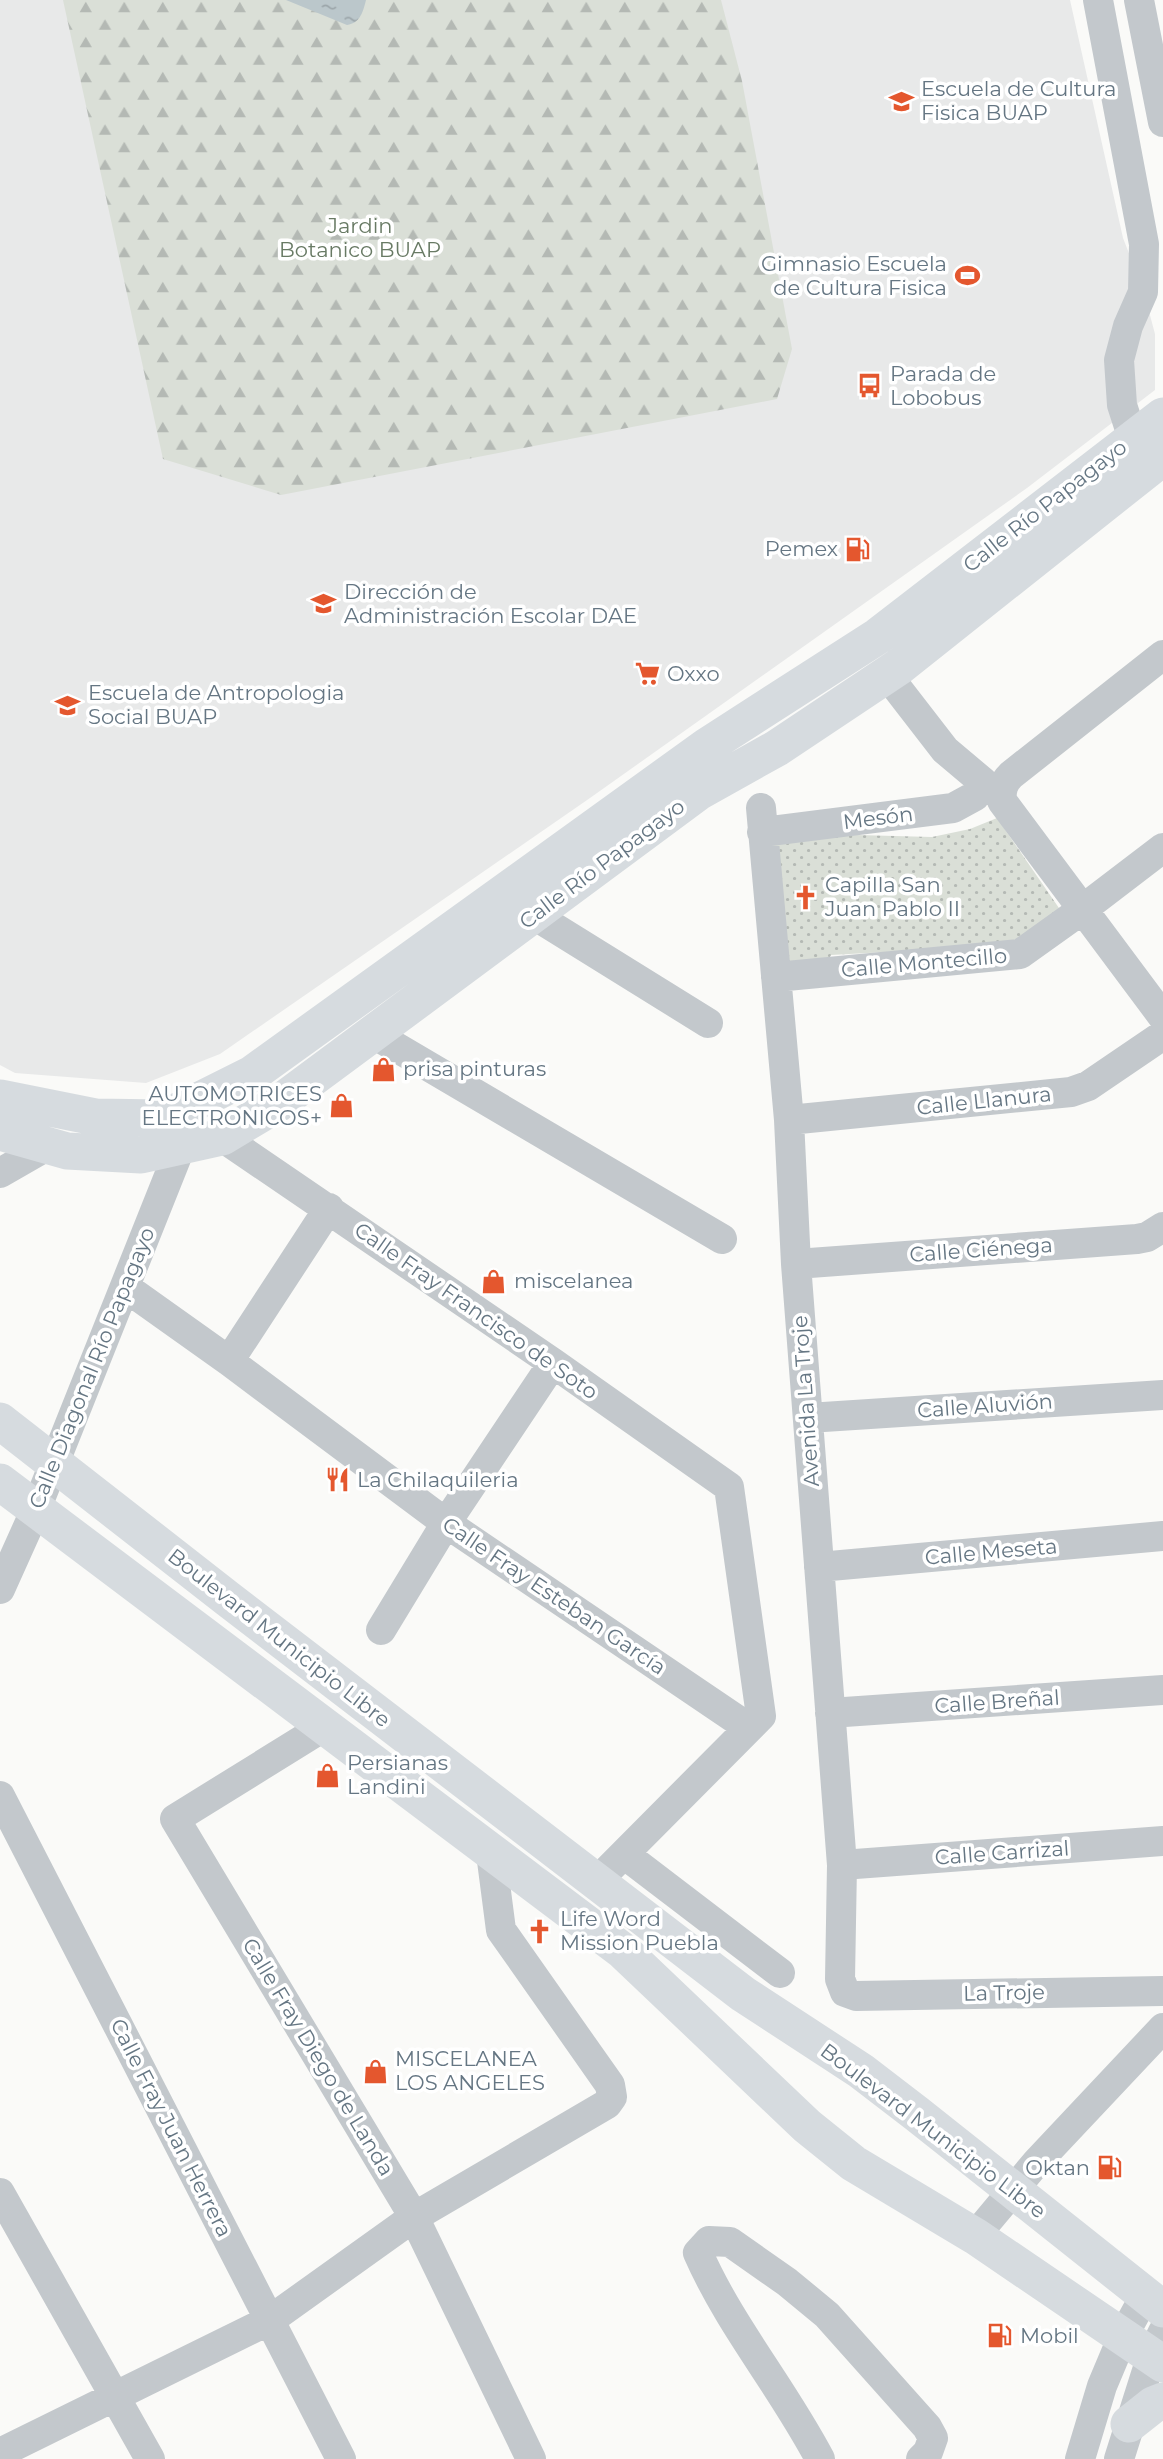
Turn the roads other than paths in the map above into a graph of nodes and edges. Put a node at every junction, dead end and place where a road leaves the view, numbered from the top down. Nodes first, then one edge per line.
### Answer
1 (1098, 0) edge
2 (1139, 0) edge
3 (1105, 38) junction
4 (1155, 87) junction
5 (1163, 122) edge
6 (1163, 416) edge
7 (1148, 448) edge
8 (1163, 655) edge
9 (894, 670) junction
10 (993, 792) junction
11 (761, 820) joint
12 (1163, 848) edge
13 (1083, 909) junction
14 (534, 915) junction
15 (776, 976) junction
16 (1163, 1017) edge
17 (708, 1023) dead end
18 (372, 1033) junction
19 (1163, 1035) edge
20 (0, 1098) edge
21 (789, 1120) junction
22 (0, 1132) edge
23 (222, 1137) junction
24 (47, 1146) junction
25 (181, 1146) junction
26 (0, 1173) edge
27 (329, 1208) junction
28 (1163, 1227) edge
29 (722, 1239) dead end
30 (796, 1264) junction
31 (125, 1287) junction
32 (229, 1361) junction
33 (553, 1363) junction
34 (1163, 1395) edge
35 (808, 1418) junction
36 (0, 1420) edge
37 (54, 1463) junction
38 (0, 1482) edge
39 (36, 1509) junction
40 (446, 1522) junction
41 (1163, 1536) edge
42 (819, 1567) junction
43 (0, 1589) edge
44 (381, 1630) dead end
45 (1163, 1690) edge
46 (830, 1713) junction
47 (324, 1726) junction
48 (749, 1728) junction
49 (0, 1796) edge
50 (1163, 1841) edge
51 (491, 1853) junction
52 (624, 1854) junction
53 (842, 1864) junction
54 (596, 1882) junction
55 (780, 1973) dead end
56 (1163, 1991) edge
57 (845, 1992) joint
58 (1163, 2028) edge
59 (1012, 2192) junction
60 (0, 2193) edge
61 (414, 2217) junction
62 (975, 2236) junction
63 (1154, 2303) edge
64 (270, 2320) junction
65 (1150, 2347) edge
66 (116, 2397) junction
67 (1163, 2401) edge
68 (1129, 2424) junction
69 (0, 2453) edge
70 (150, 2459) edge
71 (341, 2459) edge
72 (531, 2459) edge
73 (820, 2459) edge
74 (921, 2459) edge
75 (1080, 2459) edge
76 (1119, 2459) edge

1 - 3 street
2 - 4 street
3 - 4 street
3 - 7 street
4 - 5 street
6 - 7 main road, Calle Río Papagayo
7 - 9 main road, Calle Río Papagayo
7 - 20 main road, Calle Río Papagayo
8 - 10 street, Mesón
9 - 10 street
9 - 14 main road, Calle Río Papagayo
10 - 11 street, Mesón
10 - 13 street
11 - 15 street, Avenida La Troje
12 - 13 street, Calle Montecillo
13 - 15 street, Calle Montecillo
13 - 16 street
14 - 17 street
14 - 18 main road, Calle Río Papagayo
15 - 21 street, Avenida La Troje
18 - 23 main road, Calle Río Papagayo
18 - 29 street
19 - 21 street, Calle Llanura
21 - 30 street, Avenida La Troje
22 - 24 main road, Calle Río Papagayo
23 - 25 main road, Calle Río Papagayo
23 - 27 street, Calle Fray Francisco de Soto
24 - 25 main road, Calle Río Papagayo
24 - 26 street
25 - 31 street, Calle Diagonal Río Papagayo
27 - 32 street
27 - 33 street, Calle Fray Francisco de Soto
28 - 30 street, Calle Ciénega
30 - 35 street, Avenida La Troje
31 - 32 street, Calle Fray Esteban García
31 - 37 street, Calle Diagonal Río Papagayo
32 - 40 street, Calle Fray Esteban García
33 - 40 street
33 - 48 street, Calle Fray Francisco de Soto
34 - 35 street, Calle Aluvión
35 - 42 street, Avenida La Troje
36 - 37 main road, Boulevard Municipio Libre
37 - 39 street, Calle Diagonal Río Papagayo
37 - 54 main road, Boulevard Municipio Libre
38 - 39 main road, Boulevard Municipio Libre
39 - 43 street, Calle Diagonal Río Papagayo
39 - 47 main road, Boulevard Municipio Libre
40 - 44 street
40 - 48 street, Calle Fray Esteban García
41 - 42 street, Calle Meseta
42 - 46 street, Avenida La Troje
45 - 46 street, Calle Breñal
46 - 53 street, Avenida La Troje
47 - 51 main road, Boulevard Municipio Libre
47 - 61 street, Calle Fray Diego de Landa
48 - 52 street
49 - 64 street, Calle Fray Juan Herrera
50 - 53 street, Calle Carrizal
51 - 61 street
51 - 62 main road, Boulevard Municipio Libre
52 - 54 street
52 - 55 street
53 - 57 street, Avenida La Troje
54 - 59 main road, Boulevard Municipio Libre
56 - 57 street, La Troje
58 - 59 street
59 - 62 street
59 - 63 main road, Boulevard Municipio Libre
60 - 66 street
61 - 64 street
61 - 72 street, Calle Fray Diego de Landa
62 - 65 main road, Boulevard Municipio Libre
63 - 65 street
64 - 66 street
64 - 71 street, Calle Fray Juan Herrera
65 - 68 street
65 - 75 street
66 - 69 street
66 - 70 street
67 - 68 main road
68 - 76 street
73 - 74 street

